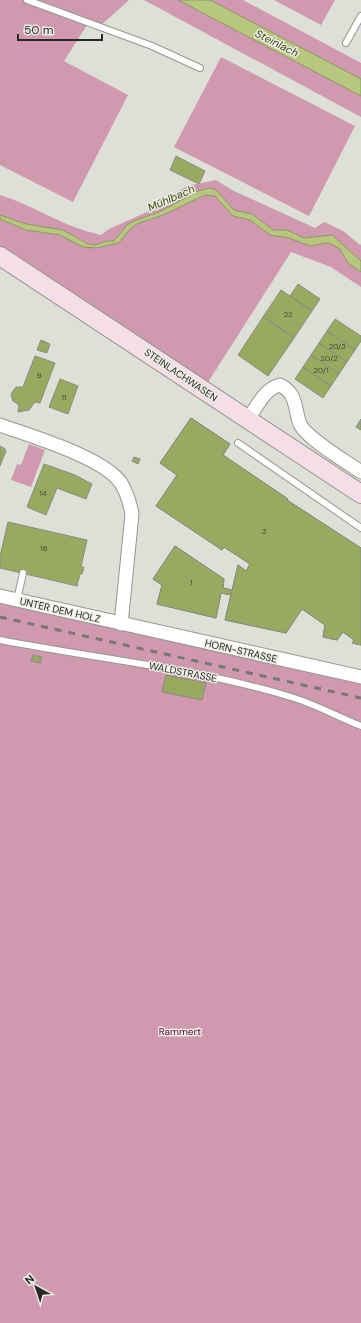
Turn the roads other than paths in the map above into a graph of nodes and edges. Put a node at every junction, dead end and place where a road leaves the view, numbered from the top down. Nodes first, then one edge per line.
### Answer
1 (27, 0) edge
2 (361, 16) edge
3 (346, 43) dead end
4 (200, 68) dead end
5 (0, 256) edge
6 (248, 419) junction
7 (0, 425) edge
8 (238, 443) dead end
9 (361, 472) edge
10 (361, 494) edge
11 (361, 528) edge
12 (23, 573) dead end
13 (0, 596) edge
14 (17, 600) junction
15 (121, 624) junction
16 (0, 640) edge
17 (361, 677) edge
18 (361, 726) edge

1 - 4 lane
2 - 3 lane
5 - 6 street, STEINLACHWASEN
6 - 9 street
6 - 10 street, STEINLACHWASEN
7 - 15 street
8 - 11 lane
12 - 14 lane
13 - 14 street, UNTER DEM HOLZ
14 - 15 street, UNTER DEM HOLZ
15 - 17 street, HORN-STRASSE
16 - 18 lane, WALDSTRASSE

